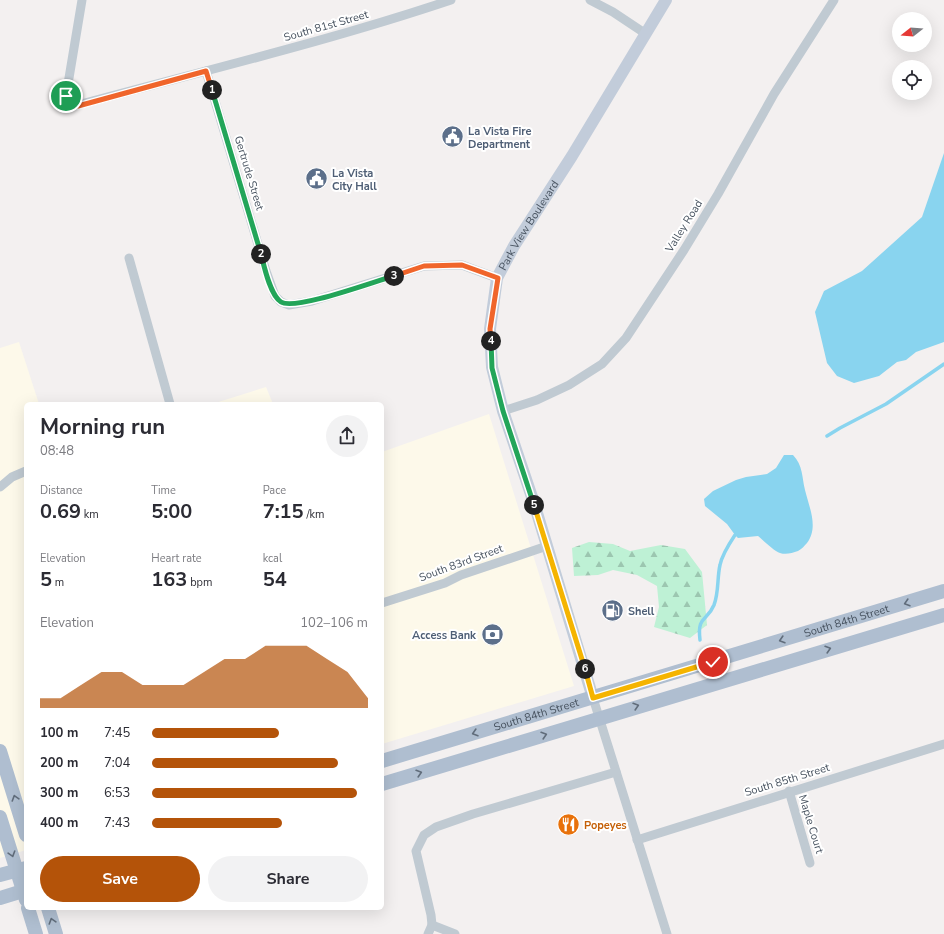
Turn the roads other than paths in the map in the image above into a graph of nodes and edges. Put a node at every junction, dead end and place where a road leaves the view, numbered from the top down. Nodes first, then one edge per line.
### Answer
1 (82, 0) edge
2 (451, 0) edge
3 (590, 0) edge
4 (666, 0) edge
5 (834, 0) edge
6 (646, 34) junction
7 (206, 71) junction
8 (129, 258) dead end
9 (498, 278) junction
10 (169, 402) edge
11 (503, 411) junction
12 (24, 472) edge
13 (0, 487) edge
14 (547, 546) junction
15 (944, 591) edge
16 (384, 602) edge
17 (944, 615) edge
18 (593, 698) junction
19 (599, 718) junction
20 (944, 744) edge
21 (0, 751) edge
22 (384, 760) edge
23 (616, 772) junction
24 (384, 783) edge
25 (789, 792) junction
26 (0, 817) edge
27 (24, 829) edge
28 (637, 840) junction
29 (810, 863) dead end
30 (21, 869) edge
31 (0, 875) edge
32 (24, 888) edge
33 (24, 894) edge
34 (0, 898) edge
35 (29, 910) edge
36 (49, 910) edge
37 (430, 930) edge
38 (36, 934) edge
39 (56, 934) edge
40 (455, 934) edge
41 (667, 934) edge

1 - 7 street
2 - 7 street, South 81st Street
3 - 6 street
4 - 6 street, Park View Boulevard
5 - 11 street, Valley Road
6 - 9 street, Park View Boulevard
7 - 9 street, Gertrude Street
8 - 10 street
9 - 11 street, Park View Boulevard
11 - 14 street, Park View Boulevard
12 - 13 street
14 - 16 street, South 83rd Street
14 - 18 street, Park View Boulevard
15 -> 18 main road, South 84th Street
19 -> 17 main road, South 84th Street
18 - 19 street, Park View Boulevard
18 -> 22 main road, South 84th Street
19 - 23 street, Park View Boulevard
24 -> 19 main road, South 84th Street
20 - 25 street, South 85th Street
27 -> 21 main road
23 - 28 street, Park View Boulevard
23 - 37 street
25 - 28 street, South 85th Street
25 - 29 street, Maple Court
26 -> 30 main road
28 - 41 street, Park View Boulevard
30 - 31 main road
30 - 32 main road
33 - 34 main road
35 - 38 main road
39 -> 36 main road
37 - 40 street

